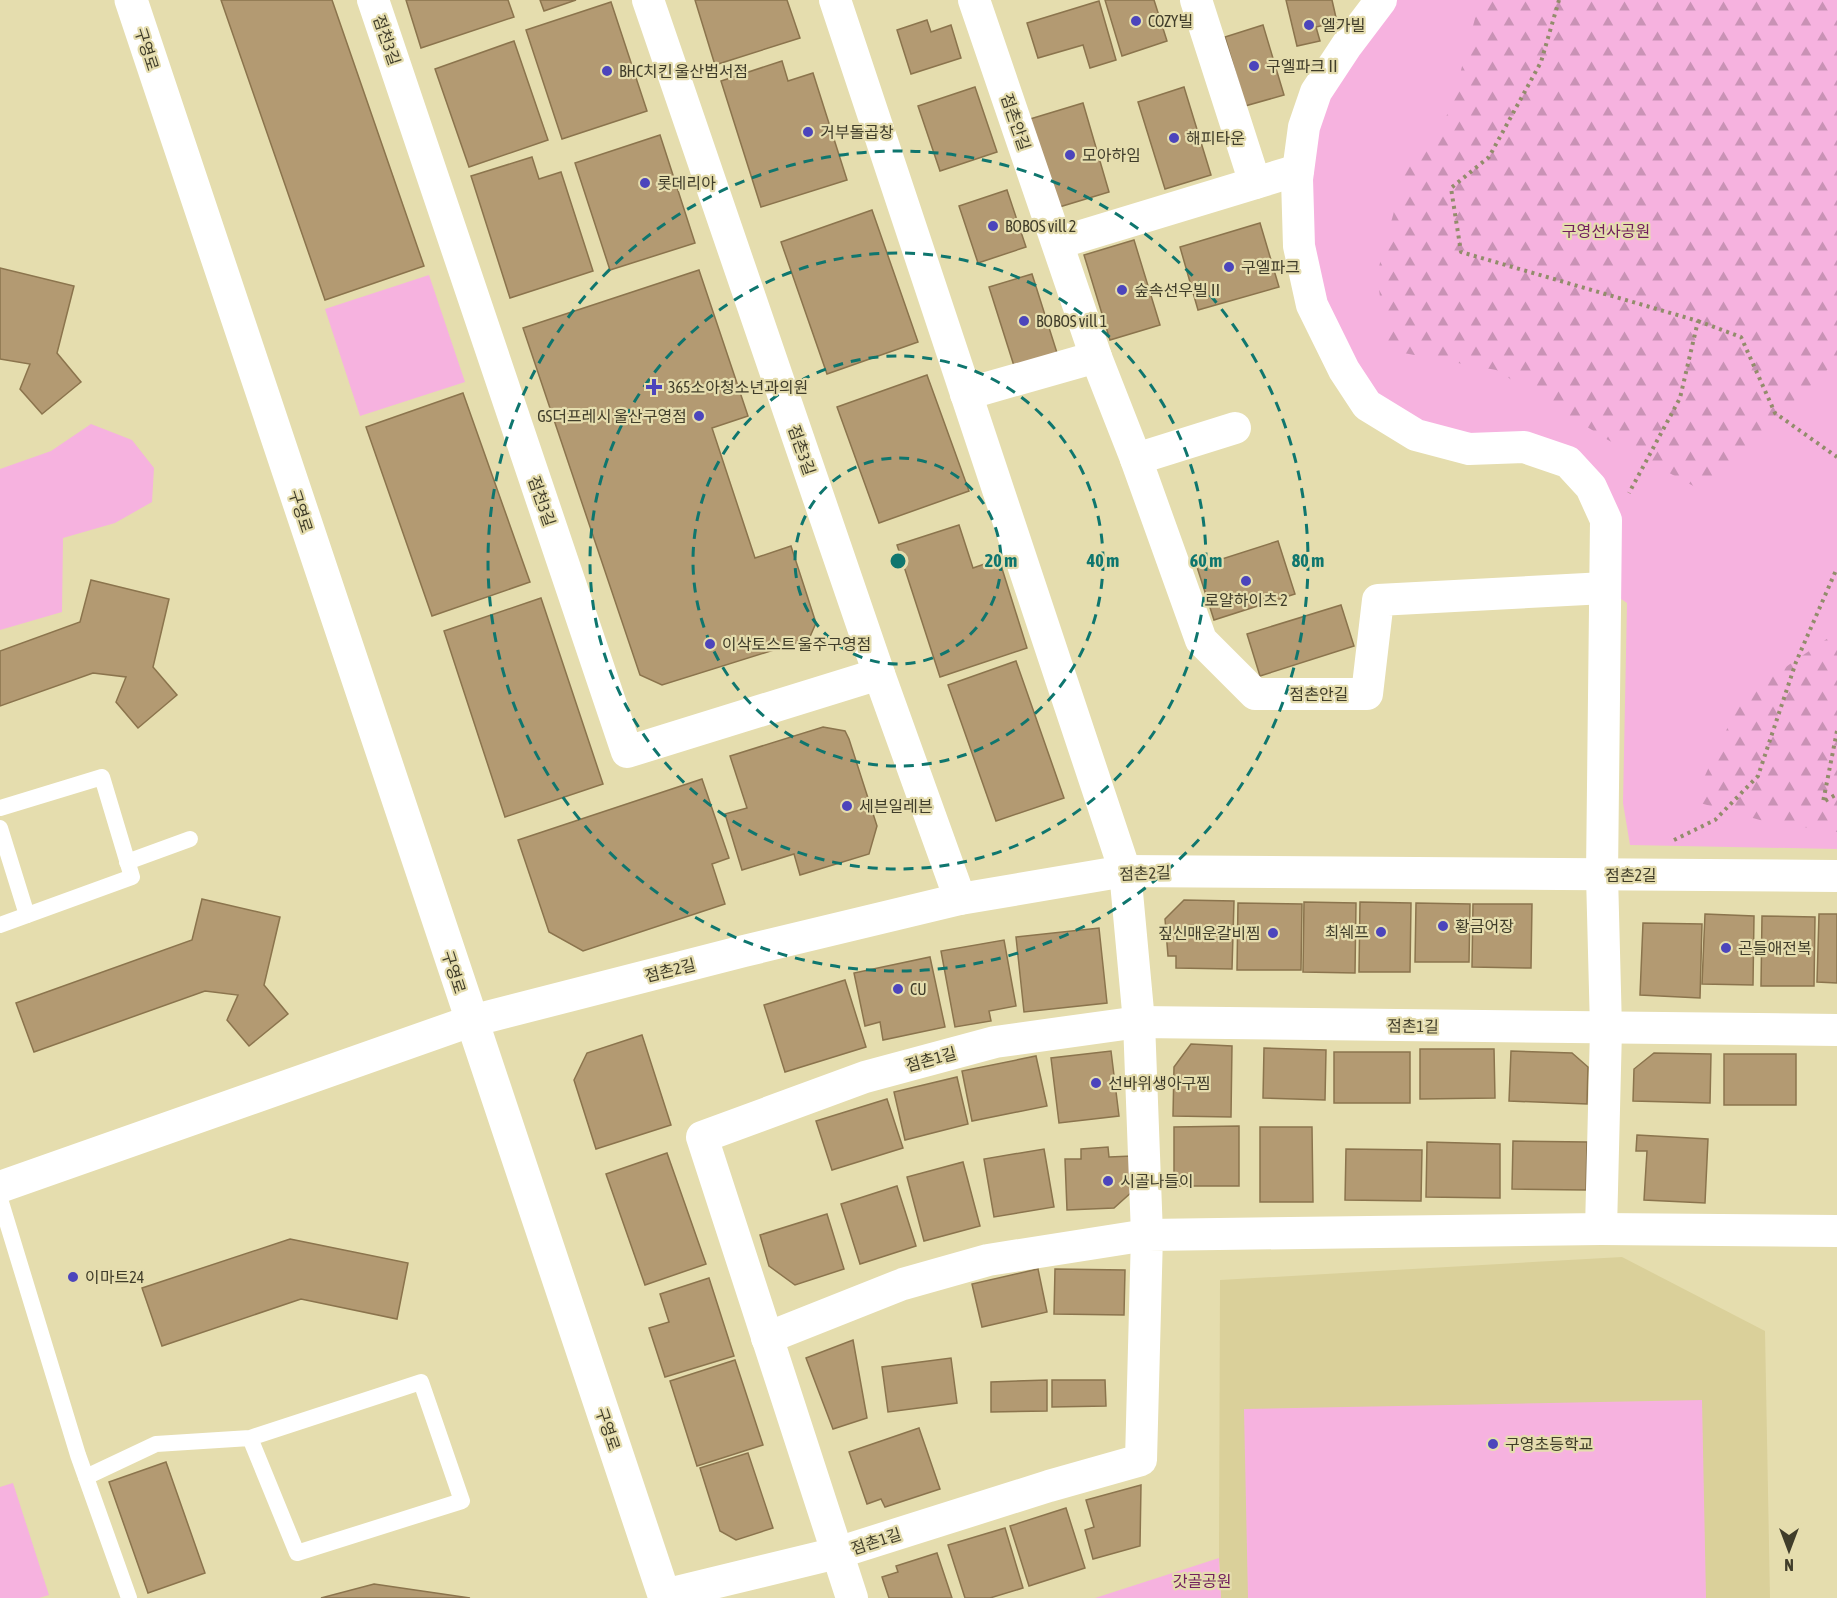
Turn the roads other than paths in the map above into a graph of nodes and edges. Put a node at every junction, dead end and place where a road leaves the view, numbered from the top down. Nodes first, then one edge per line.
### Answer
1 (131, 0) edge
2 (373, 0) edge
3 (648, 0) edge
4 (836, 0) edge
5 (974, 0) edge
6 (1196, 0) edge
7 (1381, 0) edge
8 (1298, 170) junction
9 (1255, 183) junction
10 (1058, 243) junction
11 (1096, 357) junction
12 (966, 394) junction
13 (1235, 428) dead end
14 (1136, 459) junction
15 (1605, 588) junction
16 (879, 674) junction
17 (0, 808) edge
18 (0, 828) edge
19 (190, 840) dead end
20 (127, 862) junction
21 (1125, 871) junction
22 (1602, 875) junction
23 (1837, 876) edge
24 (960, 899) junction
25 (27, 915) junction
26 (0, 925) edge
27 (471, 1021) junction
28 (1139, 1022) junction
29 (1606, 1029) junction
30 (1837, 1030) edge
31 (0, 1187) edge
32 (0, 1198) edge
33 (1601, 1229) junction
34 (1837, 1231) edge
35 (1148, 1235) junction
36 (766, 1338) junction
37 (250, 1438) junction
38 (86, 1477) junction
39 (837, 1553) junction
40 (665, 1596) edge
41 (129, 1598) edge
42 (852, 1598) edge

1 - 27 main road, 구영로
2 - 16 street, 점천3길
3 - 16 street, 점촌3길
4 - 12 street
5 - 10 street, 점촌안길
6 - 9 street
7 - 8 street
8 - 9 street
8 - 15 street
9 - 10 street
10 - 11 street, 점촌안길
11 - 12 street
11 - 14 street, 점촌안길
12 - 21 street
13 - 14 street
14 - 15 street, 점촌안길
15 - 22 street
16 - 24 street, 점촌3길
17 - 20 lane
18 - 25 lane
19 - 20 lane
20 - 25 lane
21 - 22 street, 점촌2길
21 - 24 street, 점촌2길
21 - 28 street
22 - 23 street, 점촌2길
22 - 29 street
24 - 27 street, 점촌2길
25 - 26 lane
27 - 31 street
27 - 40 main road, 구영로
28 - 29 street, 점촌1길
28 - 35 street
28 - 36 street, 점촌1길
29 - 30 street, 점촌1길
29 - 33 street
32 - 38 lane
33 - 34 street
33 - 35 street
35 - 36 street
35 - 39 street, 점촌1길
36 - 39 street, 점촌1길
37 - 37 lane
37 - 38 lane
38 - 41 lane
39 - 40 street, 점촌1길
39 - 42 street, 점촌1길

